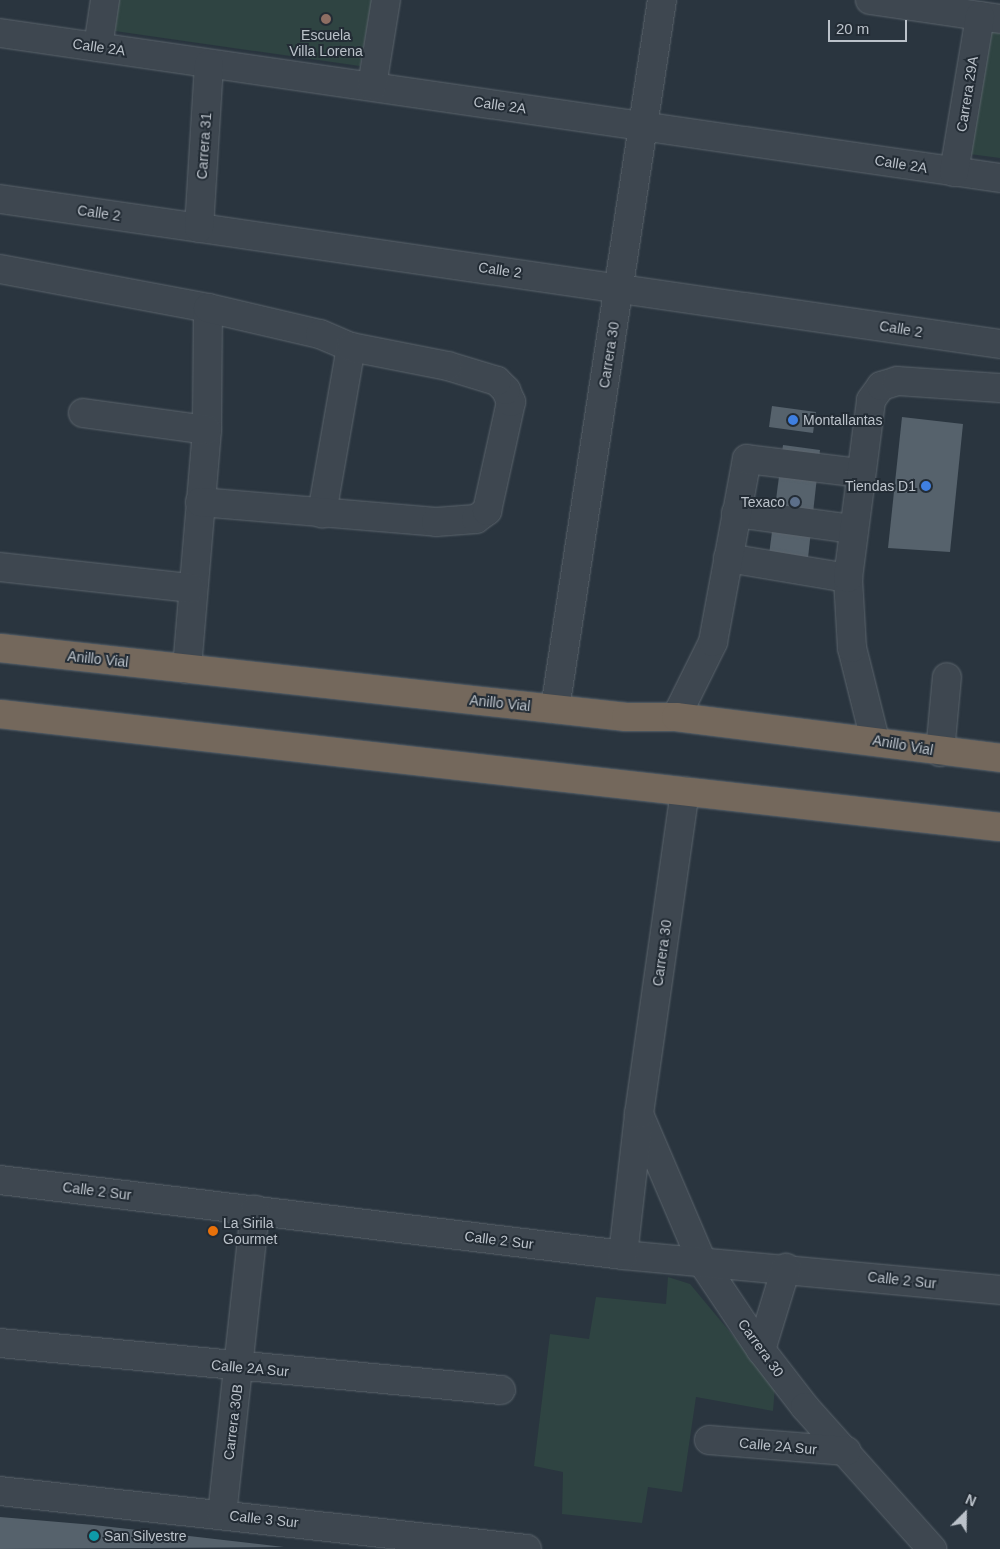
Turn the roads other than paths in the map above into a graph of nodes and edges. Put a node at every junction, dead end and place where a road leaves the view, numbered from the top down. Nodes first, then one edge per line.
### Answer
1 (105, 0) edge
2 (386, 0) edge
3 (662, 0) edge
4 (870, 0) edge
5 (990, 18) edge
6 (0, 33) edge
7 (98, 47) junction
8 (209, 64) junction
9 (372, 86) junction
10 (642, 125) junction
11 (954, 172) junction
12 (1000, 178) edge
13 (0, 200) edge
14 (199, 228) junction
15 (0, 269) edge
16 (620, 286) junction
17 (208, 308) junction
18 (1000, 344) edge
19 (351, 347) junction
20 (1000, 388) edge
21 (83, 413) dead end
22 (207, 430) junction
23 (860, 473) junction
24 (200, 502) junction
25 (736, 513) junction
26 (322, 514) junction
27 (853, 530) junction
28 (728, 558) junction
29 (0, 567) edge
30 (848, 578) junction
31 (191, 588) junction
32 (0, 648) edge
33 (186, 669) junction
34 (947, 677) dead end
35 (555, 709) junction
36 (0, 714) edge
37 (676, 717) junction
38 (875, 740) junction
39 (940, 752) junction
40 (1000, 758) edge
41 (685, 791) junction
42 (1000, 827) edge
43 (638, 1114) junction
44 (0, 1180) edge
45 (255, 1210) junction
46 (623, 1255) junction
47 (702, 1262) junction
48 (786, 1268) junction
49 (1000, 1290) edge
50 (0, 1343) edge
51 (761, 1350) junction
52 (239, 1367) junction
53 (501, 1390) dead end
54 (709, 1440) dead end
55 (846, 1451) junction
56 (0, 1491) edge
57 (222, 1515) junction
58 (527, 1549) edge
59 (932, 1549) edge

1 - 7 street
2 - 9 street
3 - 10 street, Carrera 30
4 - 5 street
5 - 11 street, Carrera 29A
6 - 7 street, Calle 2A
7 - 8 street, Calle 2A
8 - 9 street, Calle 2A
8 - 14 street, Carrera 31
9 - 10 street, Calle 2A
10 - 11 street, Calle 2A
10 - 16 street, Carrera 30
11 - 12 street, Calle 2A
13 - 14 street, Calle 2
14 - 16 street, Calle 2
15 - 17 street
16 - 18 street, Calle 2
16 - 35 street, Carrera 30
17 - 19 street
17 - 22 street
19 - 26 street
19 - 26 street
20 - 23 street
21 - 22 street
22 - 24 street
23 - 25 street
23 - 27 street
24 - 26 street
24 - 31 street
25 - 27 street
25 - 28 street
27 - 30 street
28 - 30 street
28 - 37 street
29 - 31 street
30 - 38 street
31 - 33 street
32 - 33 highway, Anillo Vial
33 - 35 highway, Anillo Vial
34 - 39 street
35 - 37 highway, Anillo Vial
36 - 41 highway
37 - 38 highway, Anillo Vial
38 - 39 highway, Anillo Vial
39 - 40 highway, Anillo Vial
41 - 42 highway
41 - 43 street, Carrera 30
43 - 46 street, Carrera 30
43 - 47 street, Carrera 30
44 - 45 street, Calle 2 Sur
45 - 46 street, Calle 2 Sur
45 - 52 street, Carrera 30B
46 - 47 street, Calle 2 Sur
47 - 48 street, Calle 2 Sur
47 - 51 street, Carrera 30
48 - 49 street, Calle 2 Sur
48 - 51 street
50 - 52 street, Calle 2A Sur
51 - 55 street, Carrera 30
52 - 53 street, Calle 2A Sur
52 - 57 street, Carrera 30B
54 - 55 street, Calle 2A Sur
55 - 59 street, Carrera 30
56 - 57 street, Calle 3 Sur
57 - 58 street, Calle 3 Sur

